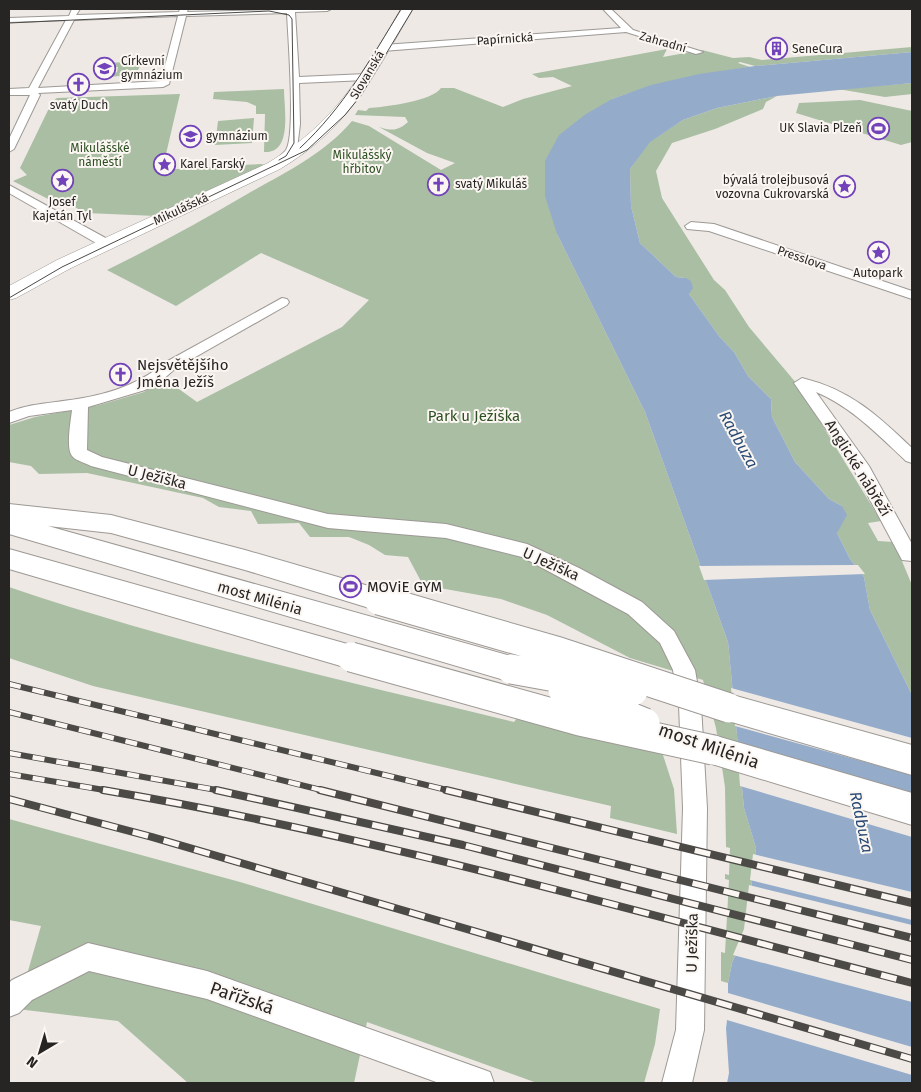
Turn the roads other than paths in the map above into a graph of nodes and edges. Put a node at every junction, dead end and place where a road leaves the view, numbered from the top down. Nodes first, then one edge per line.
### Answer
1 (76, 9) edge
2 (291, 9) edge
3 (327, 9) edge
4 (406, 9) edge
5 (607, 9) edge
6 (183, 12) edge
7 (70, 19) junction
8 (9, 20) edge
9 (627, 30) junction
10 (383, 48) junction
11 (699, 52) dead end
12 (366, 77) junction
13 (294, 79) junction
14 (32, 91) junction
15 (9, 92) edge
16 (321, 136) joint
17 (9, 149) edge
18 (274, 166) junction
19 (9, 188) edge
20 (691, 226) dead end
21 (107, 244) junction
22 (38, 277) junction
23 (9, 289) edge
24 (9, 294) edge
25 (912, 295) edge
26 (9, 302) edge
27 (282, 302) dead end
28 (80, 404) junction
29 (9, 418) edge
30 (912, 457) edge
31 (9, 513) edge
32 (9, 525) edge
33 (909, 555) dead end
34 (9, 559) edge
35 (511, 669) junction
36 (729, 708) junction
37 (713, 750) junction
38 (912, 760) edge
39 (912, 809) edge
40 (15, 996) edge
41 (479, 1083) edge
42 (677, 1083) edge

1 - 7 street
2 - 3 street
2 - 6 street
2 - 13 street
4 - 10 main road, Slovanská
5 - 9 street, Zahradní
6 - 7 street
6 - 14 street
7 - 8 street
7 - 14 street
9 - 10 street, Papírnická
9 - 11 street, Zahradní
10 - 12 main road, Slovanská
12 - 13 street
12 - 16 main road, Slovanská
13 - 18 street
14 - 15 street
14 - 17 street
16 - 18 main road, Mikulášská
18 - 21 main road, Mikulášská
19 - 21 street
20 - 25 street, Presslova
21 - 22 main road, Mikulášská
22 - 23 main road
22 - 24 main road, Mikulášská
22 - 26 main road, Mikulášská
27 - 28 street
28 - 29 street
28 - 42 street, U Ježíška
30 - 33 street, Anglické nábřeží
31 - 36 main road, bridge
32 - 35 main road, most Milénia
34 - 37 main road, bridge
35 - 36 main road, most Milénia, bridge
35 - 37 main road, most Milénia, bridge
36 - 38 main road, most Milénia
37 - 39 main road, most Milénia
40 - 41 street, Pařížská

